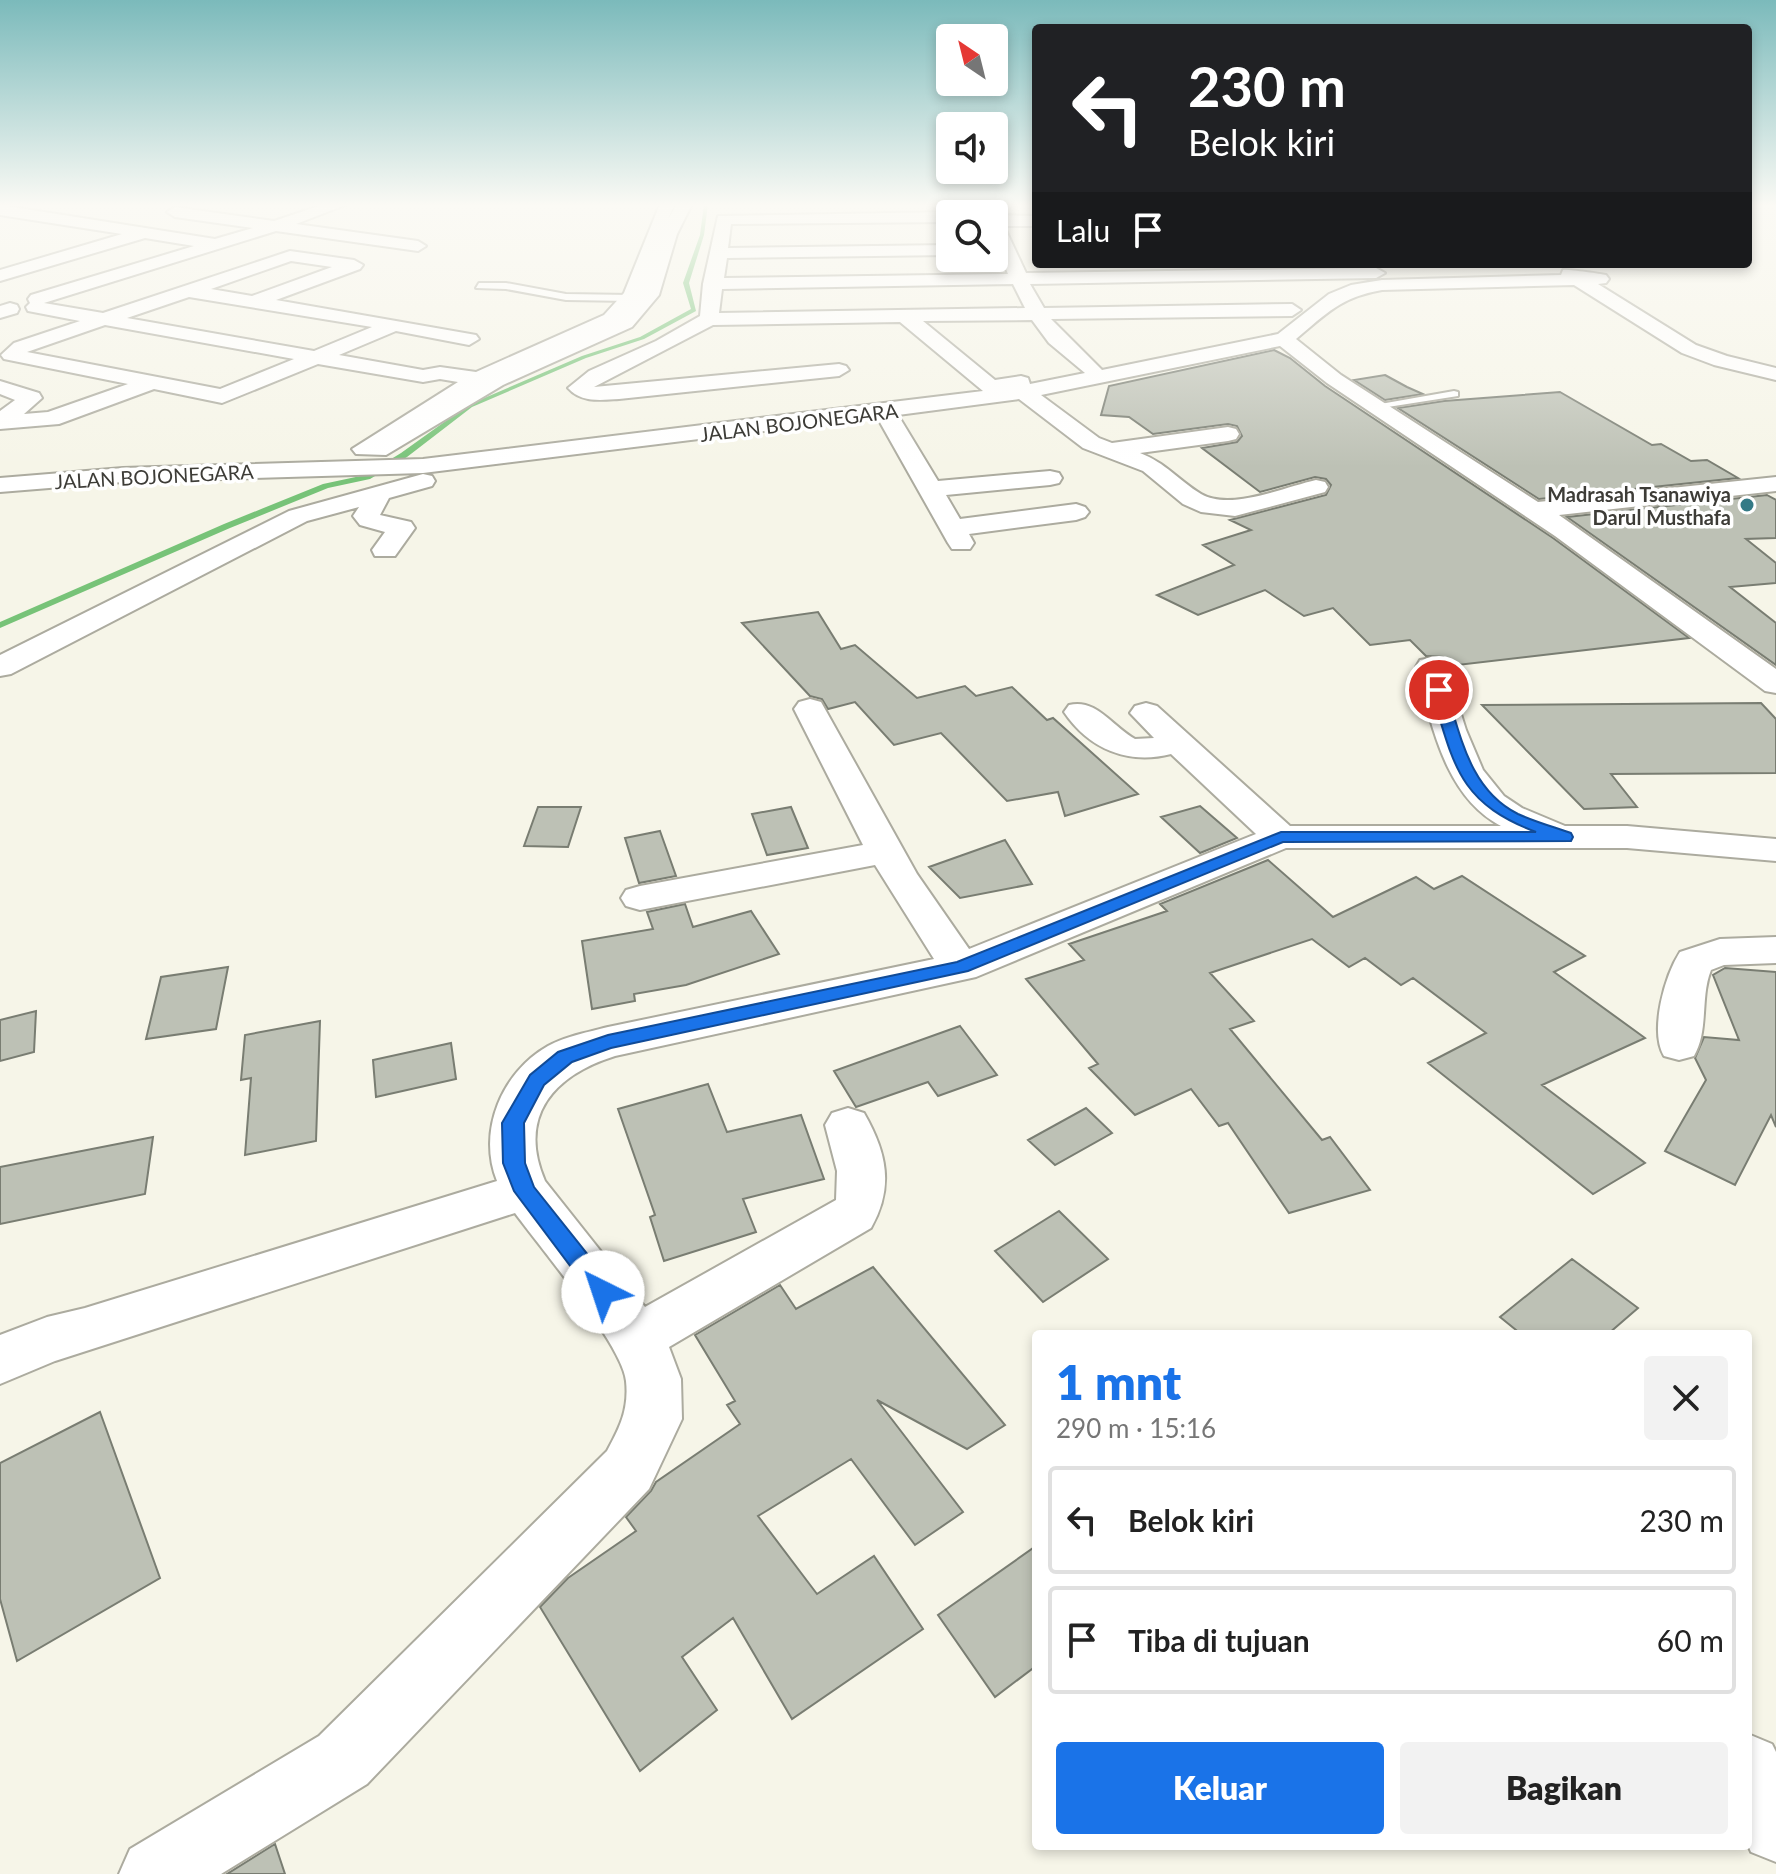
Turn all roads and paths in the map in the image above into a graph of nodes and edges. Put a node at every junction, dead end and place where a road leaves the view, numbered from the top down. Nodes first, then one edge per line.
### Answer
1 (71, 291) edge
2 (187, 291) edge
3 (191, 291) edge
4 (282, 291) edge
5 (536, 291) edge
6 (635, 291) edge
7 (650, 291) edge
8 (711, 291) edge
9 (1025, 291) edge
10 (1312, 291) edge
11 (1348, 291) edge
12 (1606, 291) edge
13 (1621, 291) edge
14 (338, 300) dead end
15 (254, 302) junction
16 (36, 303) junction
17 (5, 306) edge
18 (630, 307) junction
19 (1292, 310) junction
20 (309, 311) junction
21 (1037, 315) junction
22 (786, 317) junction
23 (906, 317) junction
24 (106, 319) junction
25 (709, 319) junction
26 (394, 325) junction
27 (469, 339) dead end
28 (809, 339) dead end
29 (1284, 339) junction
30 (1198, 348) junction
31 (1126, 349) dead end
32 (318, 357) junction
33 (21, 358) junction
34 (1095, 360) junction
35 (1776, 364) edge
36 (76, 368) junction
37 (1776, 374) edge
38 (154, 382) junction
39 (480, 383) junction
40 (4, 386) edge
41 (991, 387) junction
42 (1023, 392) junction
43 (1454, 394) dead end
44 (1375, 406) junction
45 (885, 411) junction
46 (0, 422) edge
47 (1228, 434) dead end
48 (1107, 450) junction
49 (433, 465) junction
50 (1050, 478) dead end
51 (1776, 484) edge
52 (0, 485) edge
53 (1316, 487) dead end
54 (930, 489) junction
55 (380, 493) junction
56 (1534, 510) junction
57 (1076, 512) dead end
58 (385, 550) dead end
59 (0, 667) edge
60 (1431, 667) dead end
61 (1775, 682) edge
62 (810, 709) dead end
63 (1080, 712) dead end
64 (1146, 713) dead end
65 (1179, 742) junction
66 (1281, 837) junction
67 (1565, 837) junction
68 (1776, 850) edge
69 (883, 852) junction
70 (640, 898) dead end
71 (1776, 950) edge
72 (961, 967) junction
73 (1679, 1045) dead end
74 (848, 1125) dead end
75 (525, 1191) junction
76 (638, 1338) junction
77 (0, 1360) edge
78 (1752, 1776) edge
79 (1776, 1827) edge
80 (155, 1874) edge

1 - 16 street
2 - 24 street
3 - 15 street
4 - 15 street
5 - 18 lane
6 - 18 street
7 - 18 street
8 - 25 street
9 - 21 street
10 - 19 street
11 - 29 street, JALAN BOJONEGARA
12 - 37 street
13 - 35 street, JALAN BOJONEGARA
14 - 20 street
15 - 20 street
16 - 17 street
16 - 24 street
18 - 39 street
19 - 21 street
19 - 30 street
20 - 26 street
21 - 23 street
21 - 34 street
22 - 23 street
22 - 25 street
22 - 28 street
23 - 41 street
24 - 32 street
24 - 33 street
25 - 41 street
26 - 27 street
26 - 32 street
29 - 42 street, JALAN BOJONEGARA
29 - 44 street
30 - 31 street
30 - 34 street
32 - 38 street
32 - 39 street
33 - 36 street
33 - 40 street
34 - 41 street
36 - 38 street
36 - 40 street
38 - 46 street
39 - 39 street
40 - 46 street
42 - 45 street, JALAN BOJONEGARA
42 - 48 street
43 - 44 lane
44 - 56 street
45 - 49 street, JALAN BOJONEGARA
45 - 54 street
47 - 48 street
48 - 53 street
49 - 52 street, JALAN BOJONEGARA
49 - 55 street
50 - 54 street
51 - 56 street
54 - 57 street
55 - 58 street
55 - 59 street
56 - 61 street
60 - 67 street
62 - 69 street
63 - 65 street
64 - 65 street
65 - 66 street
66 - 67 street
66 - 72 street
67 - 68 street
69 - 70 street
69 - 72 street
71 - 73 street
72 - 75 street
74 - 76 street
75 - 76 street
75 - 77 street
76 - 80 street
78 - 79 street

